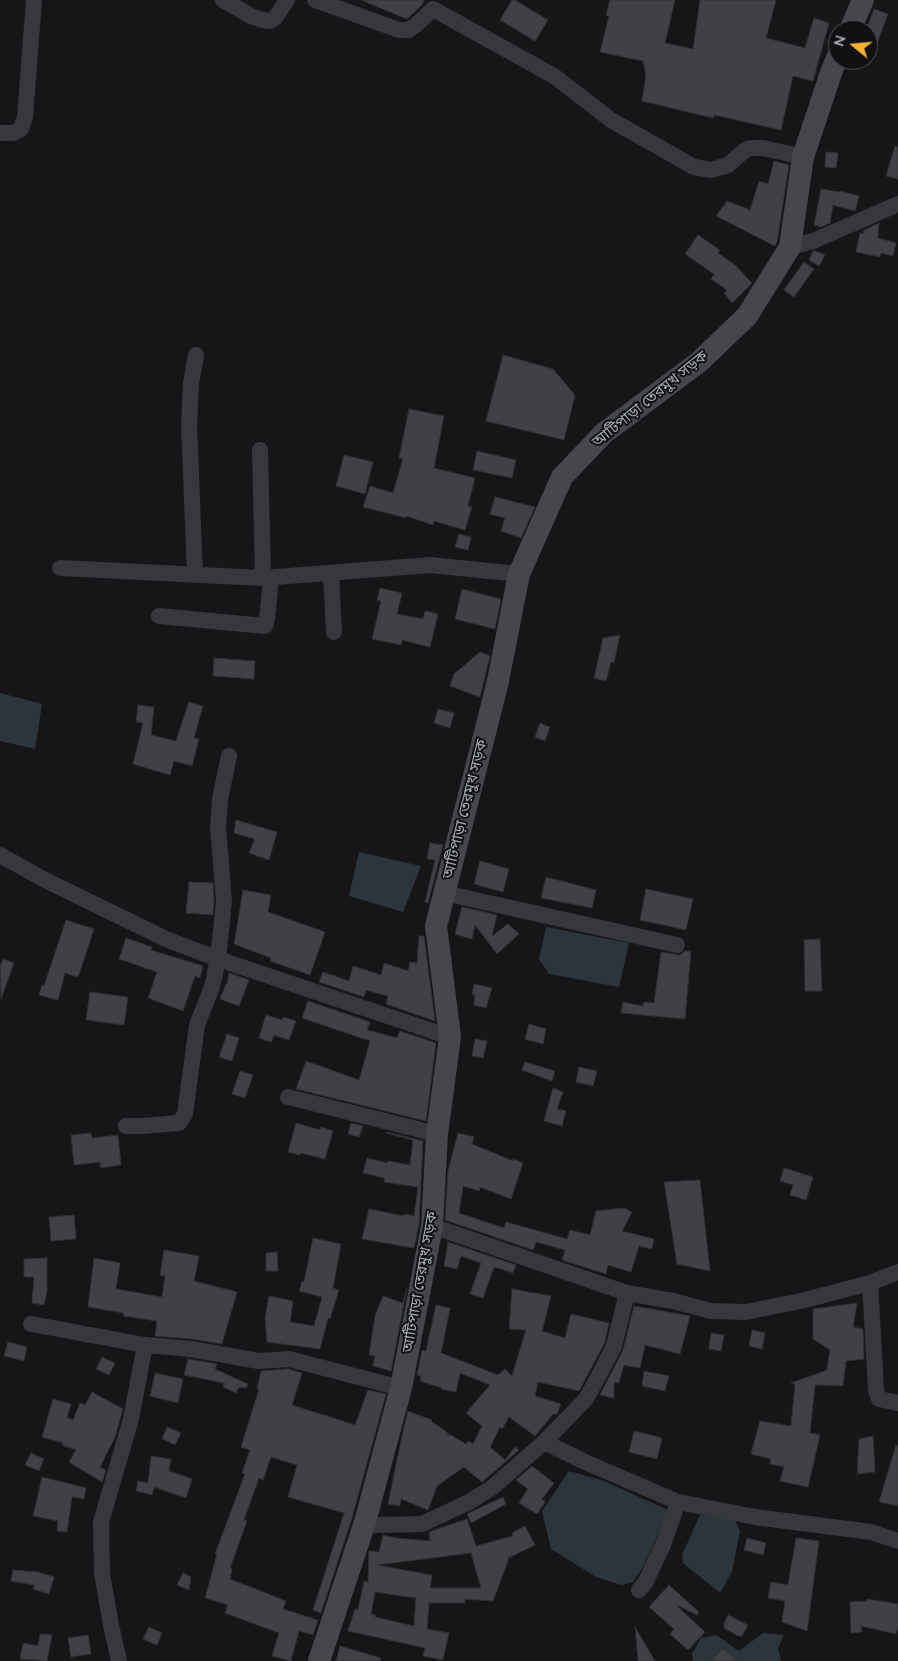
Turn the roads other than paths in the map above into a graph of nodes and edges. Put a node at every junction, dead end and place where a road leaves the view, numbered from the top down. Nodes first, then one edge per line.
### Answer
1 (34, 0) edge
2 (223, 0) edge
3 (287, 0) edge
4 (315, 0) edge
5 (863, 0) edge
6 (854, 20) edge
7 (832, 70) edge
8 (0, 133) edge
9 (803, 156) junction
10 (898, 204) edge
11 (790, 247) junction
12 (196, 355) dead end
13 (260, 450) dead end
14 (60, 568) dead end
15 (332, 574) junction
16 (519, 574) junction
17 (195, 575) junction
18 (267, 578) junction
19 (159, 616) dead end
20 (334, 632) dead end
21 (229, 756) dead end
22 (0, 855) edge
23 (444, 893) junction
24 (678, 945) dead end
25 (218, 959) junction
26 (450, 1037) junction
27 (288, 1097) dead end
28 (126, 1126) dead end
29 (437, 1134) junction
30 (432, 1226) junction
31 (898, 1272) edge
32 (870, 1283) junction
33 (627, 1293) junction
34 (31, 1324) dead end
35 (146, 1345) junction
36 (401, 1388) junction
37 (898, 1404) edge
38 (544, 1442) junction
39 (678, 1502) junction
40 (365, 1522) junction
41 (898, 1541) edge
42 (639, 1590) dead end
43 (119, 1661) edge
44 (320, 1661) edge

1 - 8 street
2 - 3 street
4 - 9 street
5 - 6 main road
7 - 9 main road, আটিপাড়া তেরমুখ সড়ক
9 - 11 main road, আটিপাড়া তেরমুখ সড়ক
10 - 11 street
11 - 16 main road, আটিপাড়া তেরমুখ সড়ক
12 - 17 street
13 - 18 street
14 - 17 street
15 - 16 street
15 - 18 street
15 - 20 street
16 - 23 main road, আটিপাড়া তেরমুখ সড়ক
17 - 18 street
18 - 19 street
21 - 25 street
22 - 25 street
23 - 24 street
23 - 26 main road, আটিপাড়া তেরমুখ সড়ক
25 - 26 street
25 - 28 street
26 - 29 main road, আটিপাড়া তেরমুখ সড়ক
27 - 29 street
29 - 30 main road, আটিপাড়া তেরমুখ সড়ক
30 - 33 street
30 - 36 main road, আটিপাড়া তেরমুখ সড়ক
31 - 32 street
32 - 33 street
32 - 37 street
33 - 38 street
34 - 35 street
35 - 36 street
35 - 43 street
36 - 40 main road, আটিপাড়া তেরমুখ সড়ক
38 - 39 street
38 - 40 street
39 - 41 street
39 - 42 street
40 - 44 main road, আটিপাড়া তেরমুখ সড়ক

